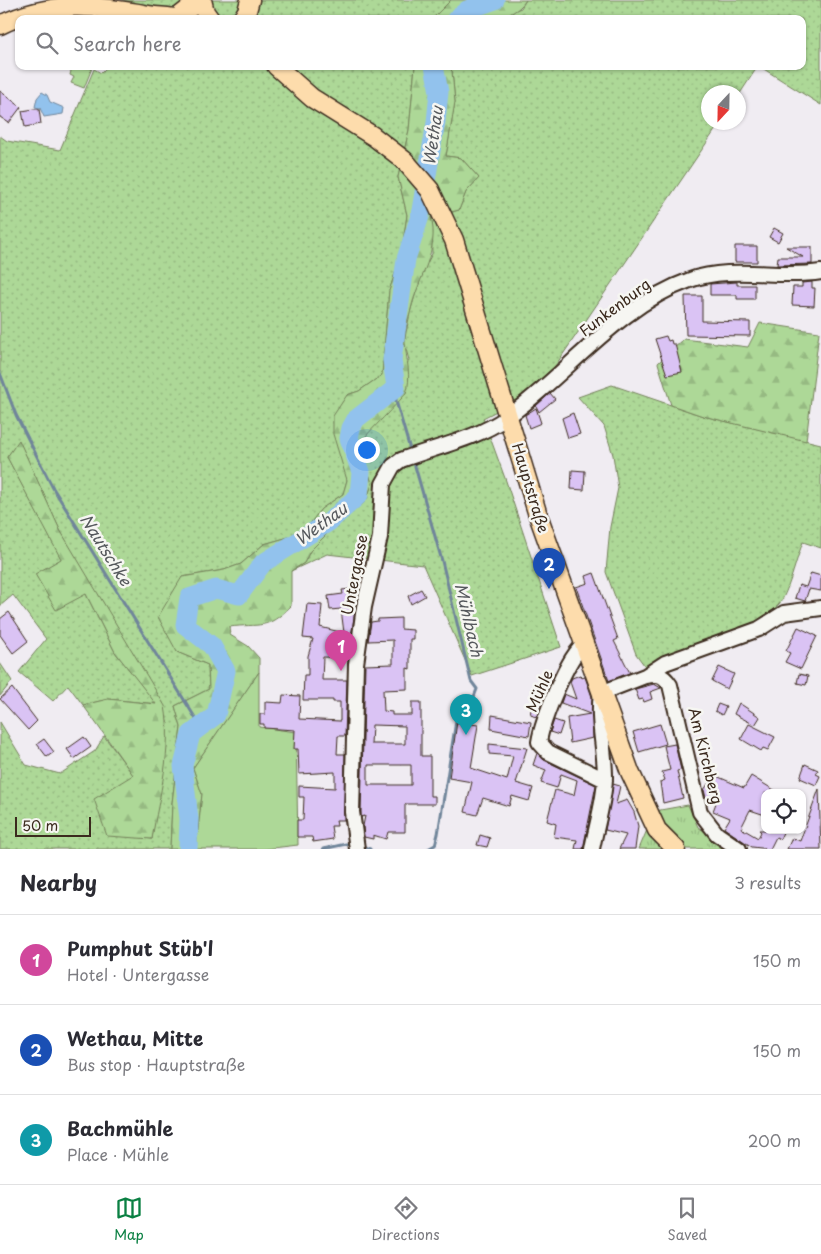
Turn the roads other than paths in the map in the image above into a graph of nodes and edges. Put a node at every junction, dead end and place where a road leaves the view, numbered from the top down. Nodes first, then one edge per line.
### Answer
1 (201, 0) edge
2 (52, 4) edge
3 (22, 15) edge
4 (159, 15) edge
5 (182, 15) edge
6 (207, 15) edge
7 (15, 18) edge
8 (0, 25) edge
9 (280, 70) edge
10 (821, 272) edge
11 (508, 416) junction
12 (821, 608) edge
13 (584, 645) junction
14 (645, 676) junction
15 (601, 693) junction
16 (599, 725) junction
17 (592, 773) junction
18 (605, 780) junction
19 (356, 845) edge
20 (592, 849) edge
21 (676, 849) edge
22 (739, 849) edge

1 - 5 main road
1 - 6 main road
2 - 3 main road
2 - 4 main road
7 - 8 main road
9 - 11 main road, Hauptstraße
10 - 11 street, Funkenburg
11 - 13 main road, Hauptstraße
11 - 19 street, Untergasse
12 - 14 street
13 - 15 main road, Hauptstraße
13 - 17 street, Mühle
14 - 15 street
14 - 22 street, Am Kirchberg
15 - 16 street
15 - 21 main road, Hauptstraße
16 - 17 street
16 - 18 street
17 - 18 street
18 - 20 street

